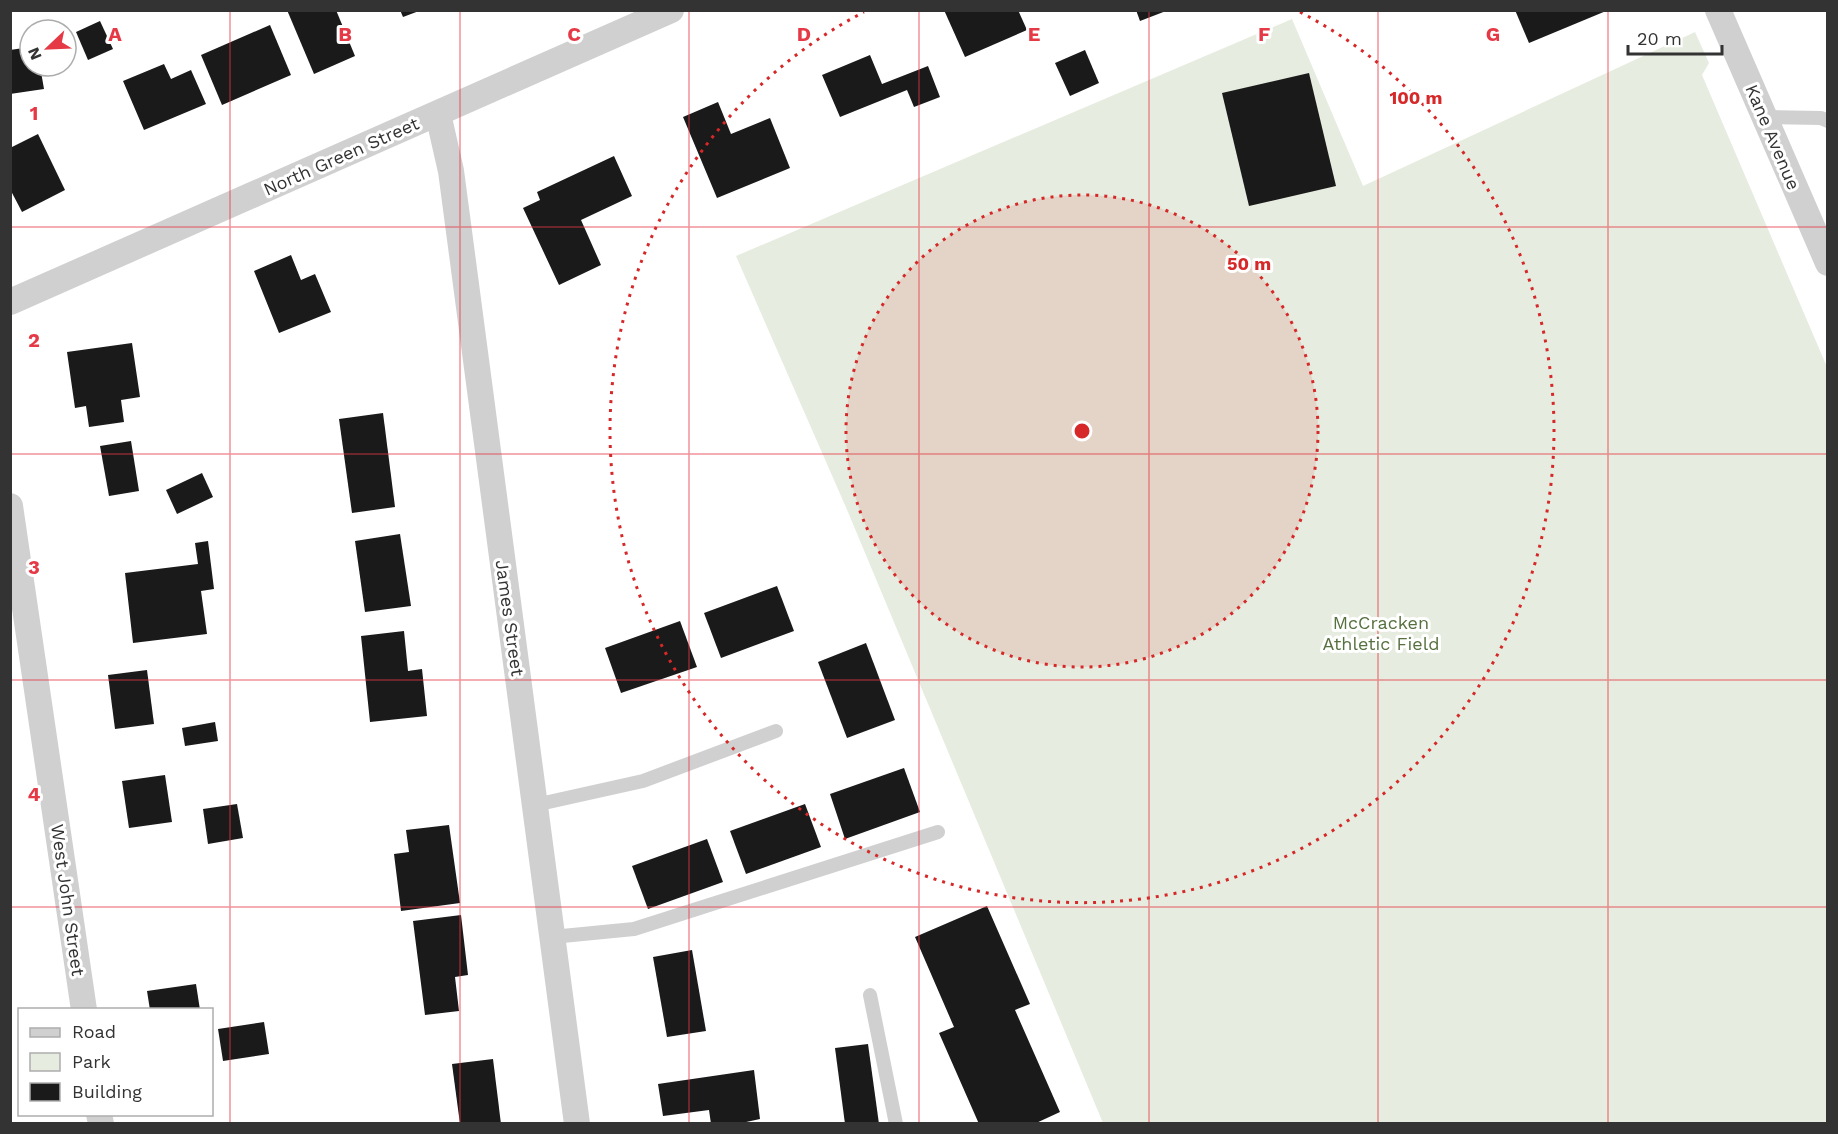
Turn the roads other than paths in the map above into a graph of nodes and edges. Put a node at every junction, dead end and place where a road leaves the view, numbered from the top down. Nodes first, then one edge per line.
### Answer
1 (671, 10) edge
2 (1718, 10) edge
3 (438, 114) junction
4 (1765, 117) junction
5 (1827, 121) edge
6 (1827, 263) edge
7 (10, 302) edge
8 (10, 506) edge
9 (776, 731) dead end
10 (535, 805) junction
11 (938, 832) dead end
12 (552, 937) junction
13 (870, 995) dead end
14 (84, 1008) edge
15 (577, 1124) edge
16 (896, 1124) edge

1 - 3 street, North Green Street
2 - 4 street, Kane Avenue
3 - 7 street, North Green Street
3 - 10 street, James Street
4 - 5 lane
4 - 6 street, Kane Avenue
8 - 14 street, West John Street
9 - 10 lane
10 - 12 street, James Street
11 - 12 lane
12 - 15 street, James Street
13 - 16 lane

